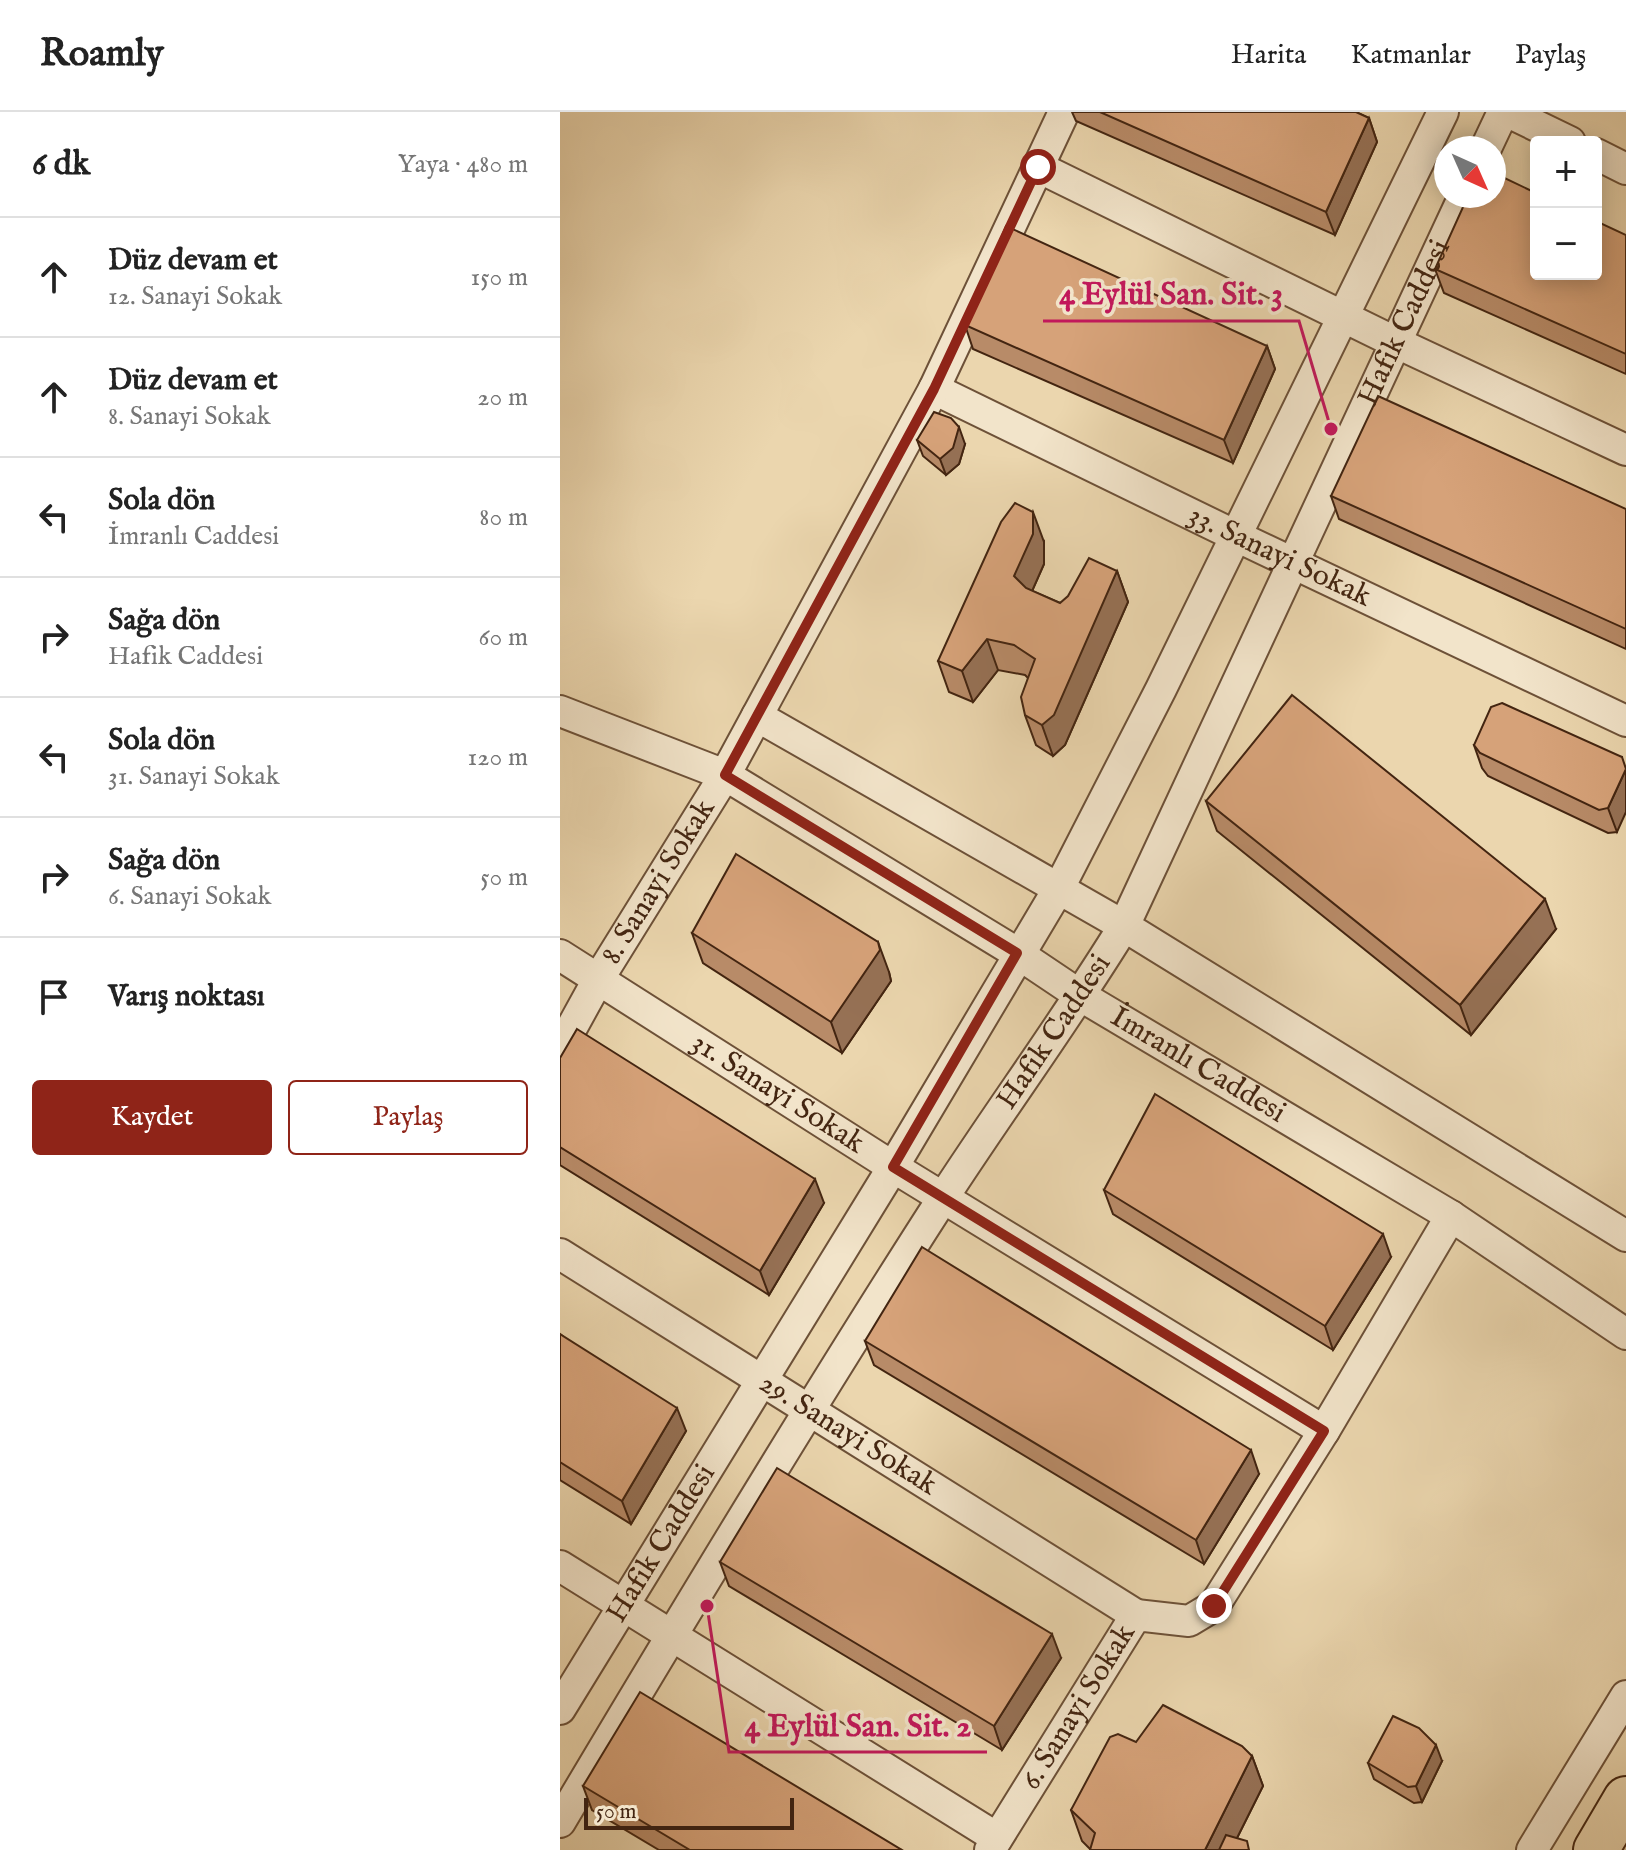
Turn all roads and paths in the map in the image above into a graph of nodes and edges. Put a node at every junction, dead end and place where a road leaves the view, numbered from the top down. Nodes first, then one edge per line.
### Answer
1 (1064, 112) edge
2 (1443, 112) edge
3 (1506, 112) edge
4 (1493, 136) edge
5 (1557, 136) edge
6 (1602, 157) edge
7 (1038, 167) junction
8 (1626, 169) edge
9 (1459, 208) edge
10 (1343, 316) junction
11 (1397, 343) junction
12 (934, 389) junction
13 (1626, 450) edge
14 (1236, 536) junction
15 (1294, 564) junction
16 (560, 711) edge
17 (757, 716) junction
18 (1626, 721) edge
19 (725, 775) junction
20 (1059, 888) junction
21 (1124, 926) junction
22 (1017, 953) junction
23 (560, 955) edge
24 (599, 978) junction
25 (1081, 996) junction
26 (560, 1049) edge
27 (893, 1167) junction
28 (944, 1197) junction
29 (1451, 1216) junction
30 (1626, 1236) edge
31 (560, 1254) edge
32 (1626, 1334) edge
33 (761, 1383) junction
34 (810, 1411) junction
35 (1324, 1431) junction
36 (560, 1566) edge
37 (623, 1607) junction
38 (1136, 1615) junction
39 (672, 1634) junction
40 (1626, 1696) edge
41 (560, 1709) edge
42 (1626, 1799) edge
43 (560, 1822) edge
44 (994, 1844) edge
45 (1532, 1850) edge
46 (1596, 1850) edge

1 - 7 street, 8. Sanayi Sokak
2 - 10 street, Hafik Caddesi
3 - 4 street
3 - 5 street
6 - 8 street
7 - 10 street
7 - 12 street, 8. Sanayi Sokak
9 - 11 street, Hafik Caddesi
10 - 11 street
10 - 14 street, Hafik Caddesi
11 - 13 street
11 - 15 street, Hafik Caddesi
12 - 14 street, 33. Sanayi Sokak
12 - 17 street, 8. Sanayi Sokak
14 - 15 street, 33. Sanayi Sokak
14 - 20 street, Hafik Caddesi
15 - 18 street, 33. Sanayi Sokak
15 - 21 street, Hafik Caddesi
16 - 19 street, İmranlı Caddesi
17 - 19 street, 8. Sanayi Sokak
17 - 20 street
19 - 22 street, İmranlı Caddesi
19 - 24 street, 8. Sanayi Sokak
20 - 21 street
20 - 22 street, Hafik Caddesi
21 - 25 street, Hafik Caddesi
21 - 30 street
22 - 25 street, İmranlı Caddesi
22 - 27 street, Hafik Caddesi
23 - 24 street, 31. Sanayi Sokak
24 - 26 street, 8. Sanayi Sokak
24 - 27 street, 31. Sanayi Sokak
25 - 28 street, Hafik Caddesi
25 - 29 street, İmranlı Caddesi
27 - 28 street, 31. Sanayi Sokak
27 - 33 street, Hafik Caddesi
28 - 34 street, Hafik Caddesi
28 - 35 street, 31. Sanayi Sokak
29 - 32 street, İmranlı Caddesi
29 - 35 street, 6. Sanayi Sokak
31 - 33 street, 29. Sanayi Sokak
33 - 34 street, 29. Sanayi Sokak
33 - 37 street, Hafik Caddesi
34 - 38 street, 29. Sanayi Sokak
34 - 39 street, Hafik Caddesi
35 - 38 street, 6. Sanayi Sokak
36 - 37 street
37 - 39 street
37 - 41 street, Hafik Caddesi
38 - 44 street, 6. Sanayi Sokak
39 - 43 street, Hafik Caddesi
39 - 44 street
40 - 45 street
42 - 46 highway

